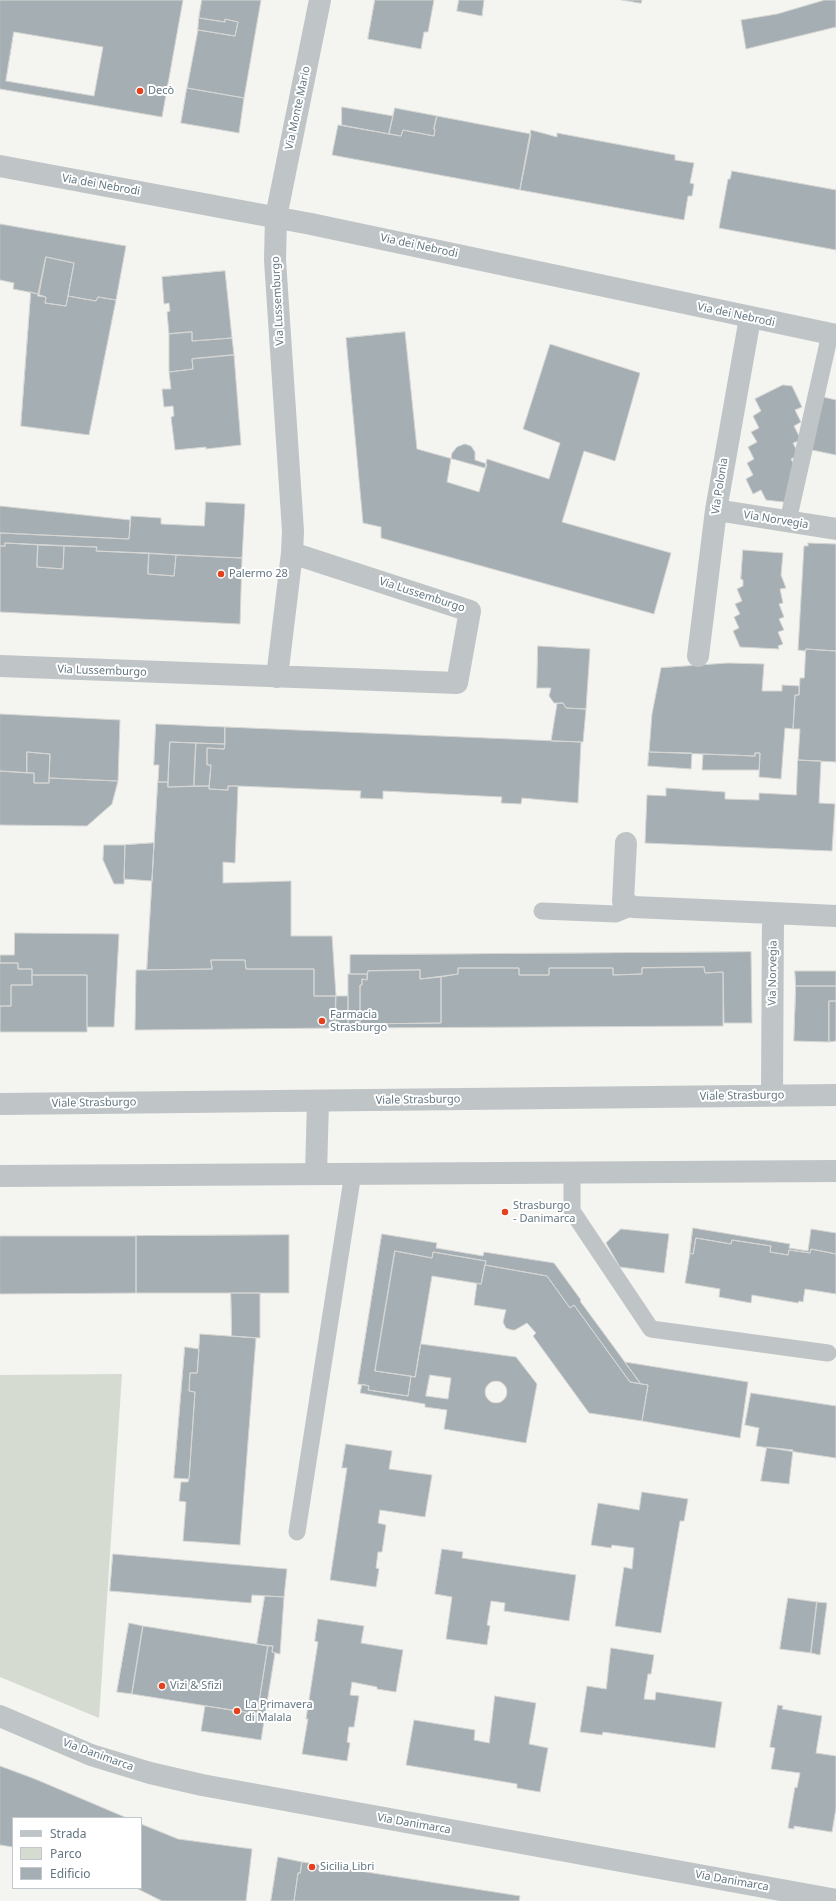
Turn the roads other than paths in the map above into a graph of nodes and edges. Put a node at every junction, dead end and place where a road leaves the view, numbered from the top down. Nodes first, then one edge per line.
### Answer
1 (320, 0) edge
2 (0, 166) edge
3 (276, 217) junction
4 (750, 318) junction
5 (833, 334) edge
6 (716, 510) junction
7 (788, 521) junction
8 (836, 529) edge
9 (292, 553) junction
10 (698, 656) dead end
11 (0, 666) edge
12 (277, 677) junction
13 (626, 843) dead end
14 (633, 907) junction
15 (542, 911) dead end
16 (774, 913) junction
17 (836, 916) edge
18 (836, 1095) edge
19 (772, 1096) junction
20 (318, 1101) junction
21 (0, 1104) edge
22 (836, 1170) edge
23 (572, 1172) junction
24 (353, 1173) junction
25 (316, 1174) junction
26 (0, 1176) edge
27 (828, 1353) dead end
28 (297, 1532) dead end
29 (0, 1716) edge
30 (836, 1900) edge

1 - 3 street, Via Monte Mario
2 - 3 street, Via dei Nebrodi
3 - 4 street, Via dei Nebrodi
3 - 9 street, Via Lussemburgo
4 - 5 street, Via dei Nebrodi
4 - 6 street, Via Polonia
5 - 7 lane
6 - 7 street, Via Norvegia
6 - 10 street, Via Polonia
7 - 8 street, Via Norvegia
9 - 12 street, Via Lussemburgo
9 - 12 street, Via Lussemburgo
11 - 12 street, Via Lussemburgo
13 - 14 street
14 - 15 lane
14 - 16 street
16 - 17 street
16 - 19 street, Via Norvegia
18 - 19 street, Viale Strasburgo
19 - 20 street, Viale Strasburgo
20 - 21 street, Viale Strasburgo
20 - 25 street
22 - 23 street
23 - 24 street
23 - 27 lane
24 - 25 street
24 - 28 lane
25 - 26 street
29 - 30 street, Via Danimarca

